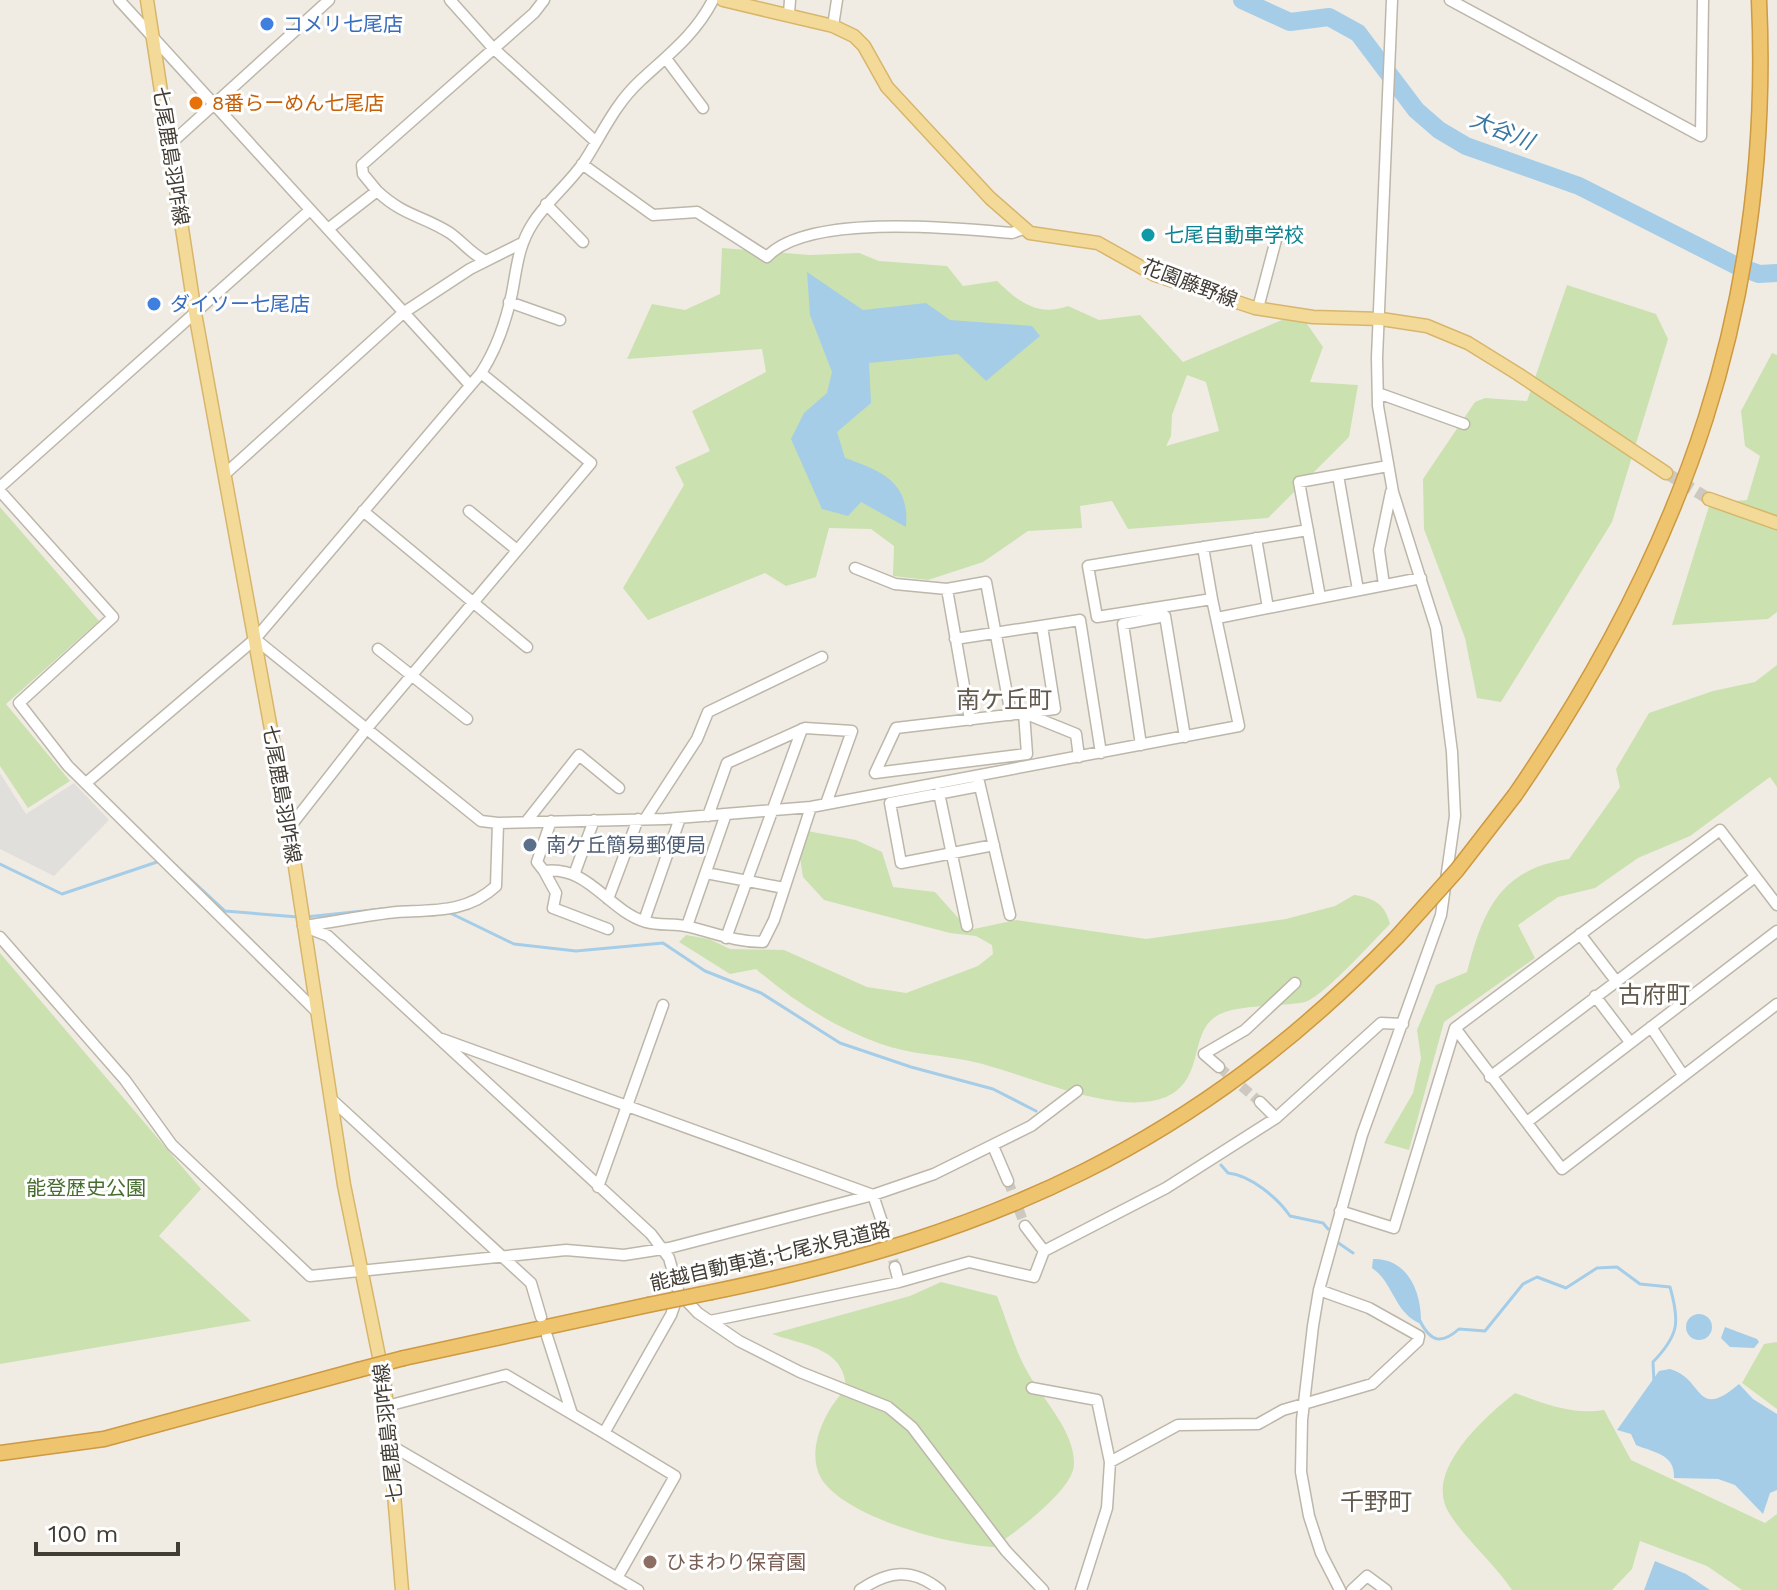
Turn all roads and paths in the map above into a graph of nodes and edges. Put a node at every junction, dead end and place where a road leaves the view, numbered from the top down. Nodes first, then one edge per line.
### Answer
1 (119, 0) edge
2 (147, 0) edge
3 (329, 0) edge
4 (450, 0) edge
5 (544, 0) edge
6 (713, 0) edge
7 (723, 0) edge
8 (790, 0) edge
9 (837, 0) edge
10 (1392, 0) edge
11 (1450, 0) edge
12 (1703, 0) edge
13 (1759, 0) edge
14 (789, 14) junction
15 (833, 26) junction
16 (151, 37) junction
17 (492, 47) junction
18 (667, 60) junction
19 (213, 103) junction
20 (703, 108) dead end
21 (595, 141) junction
22 (168, 146) junction
23 (582, 164) junction
24 (377, 191) junction
25 (546, 204) junction
26 (310, 210) junction
27 (328, 229) junction
28 (1023, 229) junction
29 (1277, 236) dead end
30 (583, 242) dead end
31 (520, 244) junction
32 (486, 261) junction
33 (509, 302) junction
34 (1258, 308) junction
35 (195, 313) junction
36 (403, 313) junction
37 (1381, 319) junction
38 (560, 320) dead end
39 (481, 373) junction
40 (470, 385) junction
41 (1378, 393) junction
42 (1464, 424) dead end
43 (1388, 466) junction
44 (1666, 473) tunnel mouth
45 (225, 474) junction
46 (1338, 475) junction
47 (1392, 487) junction
48 (0, 489) edge
49 (1709, 499) tunnel mouth
50 (363, 511) junction
51 (469, 511) dead end
52 (1777, 523) edge
53 (1308, 530) junction
54 (1256, 538) junction
55 (1203, 547) junction
56 (517, 550) junction
57 (855, 568) dead end
58 (1421, 578) junction
59 (1384, 585) junction
60 (947, 589) junction
61 (1358, 590) junction
62 (1320, 597) junction
63 (1212, 599) junction
64 (473, 602) junction
65 (1268, 608) junction
66 (1217, 618) junction
67 (1042, 626) junction
68 (996, 633) junction
69 (255, 639) junction
70 (955, 639) junction
71 (527, 647) dead end
72 (378, 649) dead end
73 (822, 657) dead end
74 (412, 675) junction
75 (1055, 709) junction
76 (1024, 713) junction
77 (1011, 715) junction
78 (467, 719) dead end
79 (970, 720) junction
80 (368, 727) junction
81 (1058, 727) junction
82 (802, 729) junction
83 (1185, 737) junction
84 (1141, 745) junction
85 (1101, 753) junction
86 (1079, 757) junction
87 (978, 781) junction
88 (86, 783) junction
89 (619, 788) dead end
90 (939, 793) junction
91 (827, 801) junction
92 (811, 807) junction
93 (774, 810) junction
94 (726, 814) junction
95 (708, 816) junction
96 (680, 818) junction
97 (641, 819) junction
98 (594, 820) junction
99 (551, 821) junction
100 (526, 822) junction
101 (498, 823) junction
102 (289, 828) junction
103 (994, 845) junction
104 (953, 853) junction
105 (544, 871) junction
106 (706, 873) junction
107 (574, 875) junction
108 (1755, 877) junction
109 (748, 880) junction
110 (784, 888) junction
111 (608, 899) junction
112 (1777, 905) edge
113 (1010, 915) dead end
114 (302, 920) junction
115 (644, 921) junction
116 (687, 926) junction
117 (967, 926) dead end
118 (608, 929) dead end
119 (1777, 931) edge
120 (1580, 934) junction
121 (0, 937) edge
122 (726, 938) junction
123 (1616, 981) junction
124 (1295, 983) dead end
125 (1595, 996) junction
126 (1777, 1004) edge
127 (663, 1005) dead end
128 (317, 1012) junction
129 (1403, 1024) junction
130 (1651, 1027) junction
131 (1455, 1028) junction
132 (436, 1037) junction
133 (1630, 1042) junction
134 (1219, 1067) dead end
135 (1683, 1075) junction
136 (1490, 1077) junction
137 (1077, 1091) dead end
138 (330, 1098) junction
139 (1260, 1102) tunnel mouth
140 (626, 1106) junction
141 (1276, 1118) junction
142 (1527, 1122) junction
143 (993, 1146) junction
144 (1008, 1181) tunnel mouth
145 (598, 1187) junction
146 (873, 1195) junction
147 (1340, 1211) junction
148 (1025, 1226) tunnel mouth
149 (885, 1231) tunnel mouth
150 (663, 1249) junction
151 (1044, 1251) junction
152 (502, 1256) junction
153 (895, 1267) tunnel mouth
154 (364, 1269) junction
155 (899, 1282) junction
156 (1319, 1290) junction
157 (679, 1293) junction
158 (541, 1317) dead end
159 (710, 1321) junction
160 (547, 1336) dead end
161 (1032, 1388) dead end
162 (387, 1406) junction
163 (1303, 1407) junction
164 (572, 1414) junction
165 (604, 1433) junction
166 (392, 1446) junction
167 (0, 1453) edge
168 (1110, 1462) junction
169 (617, 1578) junction
170 (402, 1590) edge
171 (638, 1590) edge
172 (860, 1590) edge
173 (940, 1590) edge
174 (1043, 1590) edge
175 (1081, 1590) edge
176 (1340, 1590) edge
177 (1352, 1590) edge
178 (1386, 1590) edge

1 - 16 street
2 - 16 main road, 七尾鹿島羽咋線
3 - 19 street
4 - 17 street
5 - 17 street
6 - 18 street
7 - 14 main road
8 - 14 street
9 - 15 street
10 - 37 street
11 - 12 street
13 - 167 highway, 能越自動車道;七尾氷見道路, bridge
14 - 15 main road
15 - 28 main road
16 - 19 street
16 - 22 main road, 七尾鹿島羽咋線
17 - 21 street
17 - 24 street
18 - 20 street
18 - 21 street
19 - 22 street
19 - 26 street
21 - 23 street
22 - 35 main road, 七尾鹿島羽咋線
23 - 25 street
23 - 28 street
24 - 27 street
24 - 32 street
25 - 30 street
25 - 31 street
26 - 27 street
26 - 35 street
27 - 36 street
28 - 34 main road, 花園藤野線
29 - 34 street
31 - 32 street
31 - 33 street
32 - 36 street
33 - 38 street
33 - 39 street
34 - 37 main road, 花園藤野線
35 - 45 main road, 七尾鹿島羽咋線
35 - 48 street
36 - 40 street
36 - 45 street
37 - 41 street
37 - 44 main road, 花園藤野線
39 - 40 street
39 - 56 street
40 - 50 street
41 - 42 street
41 - 43 street
43 - 46 street
43 - 47 street
45 - 69 main road, 七尾鹿島羽咋線
46 - 53 street
46 - 61 street
47 - 58 street
47 - 59 street
48 - 88 street
49 - 52 main road
50 - 64 street
50 - 69 street
51 - 56 street
53 - 54 street
53 - 62 street
54 - 55 street
54 - 65 street
55 - 63 street
55 - 63 street
56 - 64 street
57 - 60 street
58 - 59 street
58 - 129 street
59 - 61 street
60 - 68 street
60 - 70 street
61 - 62 street
62 - 65 street
63 - 66 street
64 - 71 street
64 - 74 street
65 - 66 street
66 - 83 street
67 - 68 street
67 - 75 street
67 - 85 street
68 - 70 street
68 - 77 street
69 - 80 street
69 - 88 street
69 - 102 main road, 七尾鹿島羽咋線
70 - 79 street
72 - 74 street
73 - 97 street
74 - 78 street
74 - 80 street
75 - 76 street
75 - 81 street
76 - 77 street
76 - 79 street
76 - 81 street
77 - 79 street
80 - 101 street
80 - 102 street
81 - 86 street
82 - 91 street
82 - 93 street
82 - 95 street
83 - 84 street
83 - 84 street
84 - 85 street
85 - 86 street
86 - 87 street
87 - 90 street
87 - 91 street
87 - 103 street
88 - 128 street
89 - 100 street
90 - 104 street
90 - 104 street
91 - 92 street
92 - 93 street
92 - 110 street
93 - 94 street
93 - 109 street
94 - 95 street
94 - 106 street
95 - 96 street
96 - 97 street
96 - 115 street
97 - 98 street
97 - 111 street
98 - 99 street
98 - 107 street
99 - 100 street
99 - 105 street
100 - 101 street
101 - 114 street
102 - 114 main road, 七尾鹿島羽咋線
103 - 104 street
103 - 113 street
104 - 117 street
105 - 107 street
105 - 118 street
106 - 109 street
106 - 116 street
107 - 111 street
108 - 112 street
108 - 120 street
108 - 123 street
109 - 110 street
109 - 122 street
110 - 122 street
111 - 115 street
114 - 128 main road, 七尾鹿島羽咋線
114 - 132 street
115 - 116 street
116 - 122 street
119 - 130 street
120 - 123 street
120 - 131 street
121 - 154 street
123 - 125 street
124 - 134 street
125 - 133 street
125 - 136 street
126 - 135 street
127 - 140 street
128 - 138 main road, 七尾鹿島羽咋線
129 - 141 street
129 - 147 street
130 - 133 street
130 - 135 street
131 - 136 street
131 - 147 street
132 - 140 street
132 - 145 street
133 - 142 street
135 - 142 street
136 - 142 street
137 - 143 street
138 - 152 street
138 - 154 main road, 七尾鹿島羽咋線
139 - 141 street
140 - 145 street
140 - 146 street
141 - 151 street
143 - 144 street
143 - 146 street
145 - 150 street
146 - 149 street
146 - 150 street
147 - 156 street
148 - 151 street
150 - 152 street
150 - 157 street
151 - 155 street
152 - 154 street
152 - 158 street
153 - 155 street
154 - 162 main road, 七尾鹿島羽咋線
155 - 159 street
156 - 163 street
156 - 163 street
157 - 159 street
157 - 165 street
159 - 174 street
160 - 164 street
161 - 168 street
162 - 164 street
162 - 166 main road, 七尾鹿島羽咋線
163 - 168 street
163 - 176 street
164 - 165 street
165 - 169 street
166 - 169 street
166 - 170 main road, 七尾鹿島羽咋線
168 - 175 street
169 - 171 street
172 - 173 street
177 - 178 street

